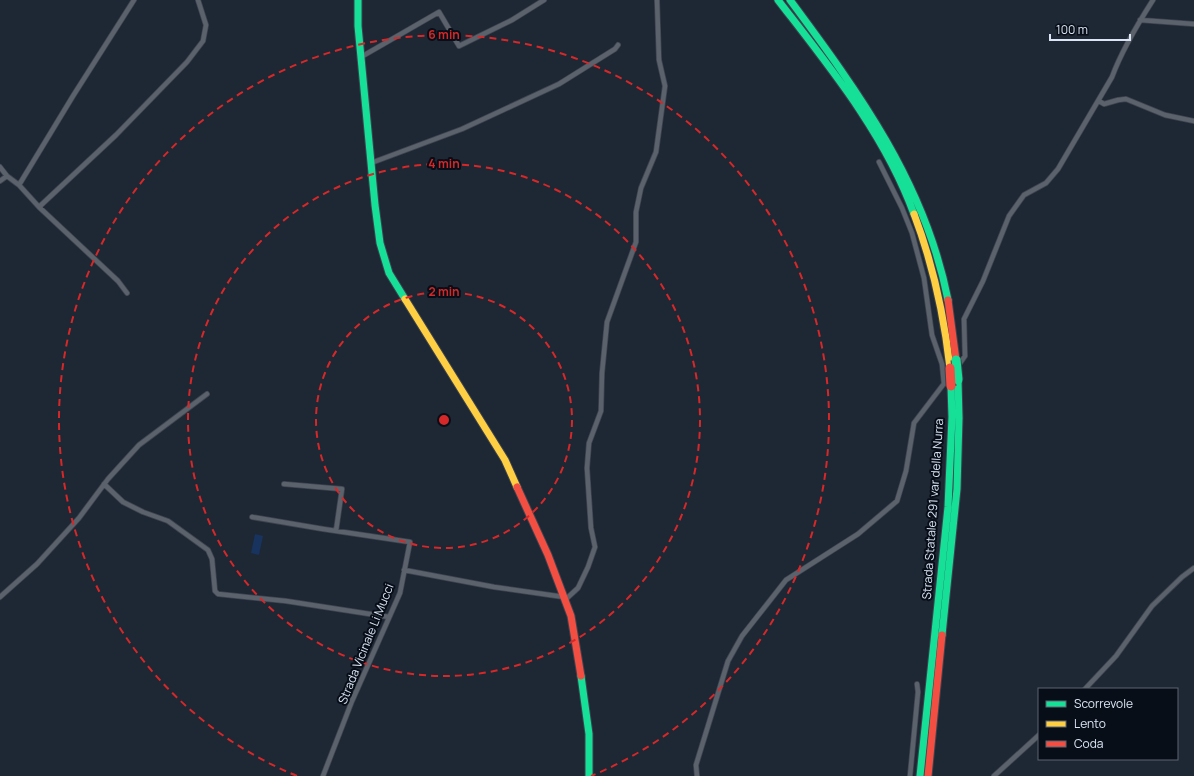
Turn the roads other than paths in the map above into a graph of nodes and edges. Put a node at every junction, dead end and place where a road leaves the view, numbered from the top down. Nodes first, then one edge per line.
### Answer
1 (134, 0) edge
2 (198, 0) edge
3 (358, 0) edge
4 (544, 0) edge
5 (657, 0) edge
6 (778, 0) edge
7 (790, 0) edge
8 (1153, 0) edge
9 (1140, 20) junction
10 (1194, 24) edge
11 (618, 45) dead end
12 (361, 57) junction
13 (1099, 101) junction
14 (1194, 121) edge
15 (879, 162) dead end
16 (372, 163) junction
17 (0, 167) edge
18 (7, 176) junction
19 (0, 181) edge
20 (19, 185) junction
21 (39, 207) junction
22 (127, 293) dead end
23 (953, 364) junction
24 (951, 383) junction
25 (207, 394) dead end
26 (104, 484) junction
27 (284, 484) dead end
28 (252, 516) dead end
29 (336, 531) junction
30 (1194, 568) edge
31 (404, 570) junction
32 (0, 597) edge
33 (565, 598) junction
34 (390, 617) junction
35 (917, 684) dead end
36 (1086, 688) edge
37 (1038, 736) edge
38 (323, 776) edge
39 (589, 776) edge
40 (697, 776) edge
41 (910, 776) edge
42 (920, 776) edge
43 (928, 776) edge
44 (994, 776) edge

1 - 20 street
2 - 21 street
3 - 12 main road
4 - 12 street
5 - 33 street
6 - 23 main road, Strada Statale 291 var della Nurra
7 - 23 main road, Strada Statale 291 var della Nurra
8 - 9 street
9 - 10 street
9 - 13 street
11 - 16 street
12 - 16 main road
13 - 14 street
13 - 24 street
15 - 24 street
16 - 33 main road
17 - 18 street
18 - 19 street
18 - 20 street
20 - 21 street
21 - 22 street
23 - 24 main road, Strada Statale 291 var della Nurra, bridge
24 - 40 street
24 - 42 main road, Strada Statale 291 var della Nurra
24 - 43 main road, Strada Statale 291 var della Nurra
25 - 26 street
26 - 32 street
26 - 34 street
27 - 29 street
28 - 29 street, Strada Vicinale Li Mucci
29 - 31 street, Strada Vicinale Li Mucci
30 - 36 street
31 - 33 street
31 - 34 street, Strada Vicinale Li Mucci
33 - 39 main road
34 - 38 street, Strada Vicinale Li Mucci
35 - 41 street
37 - 44 street

